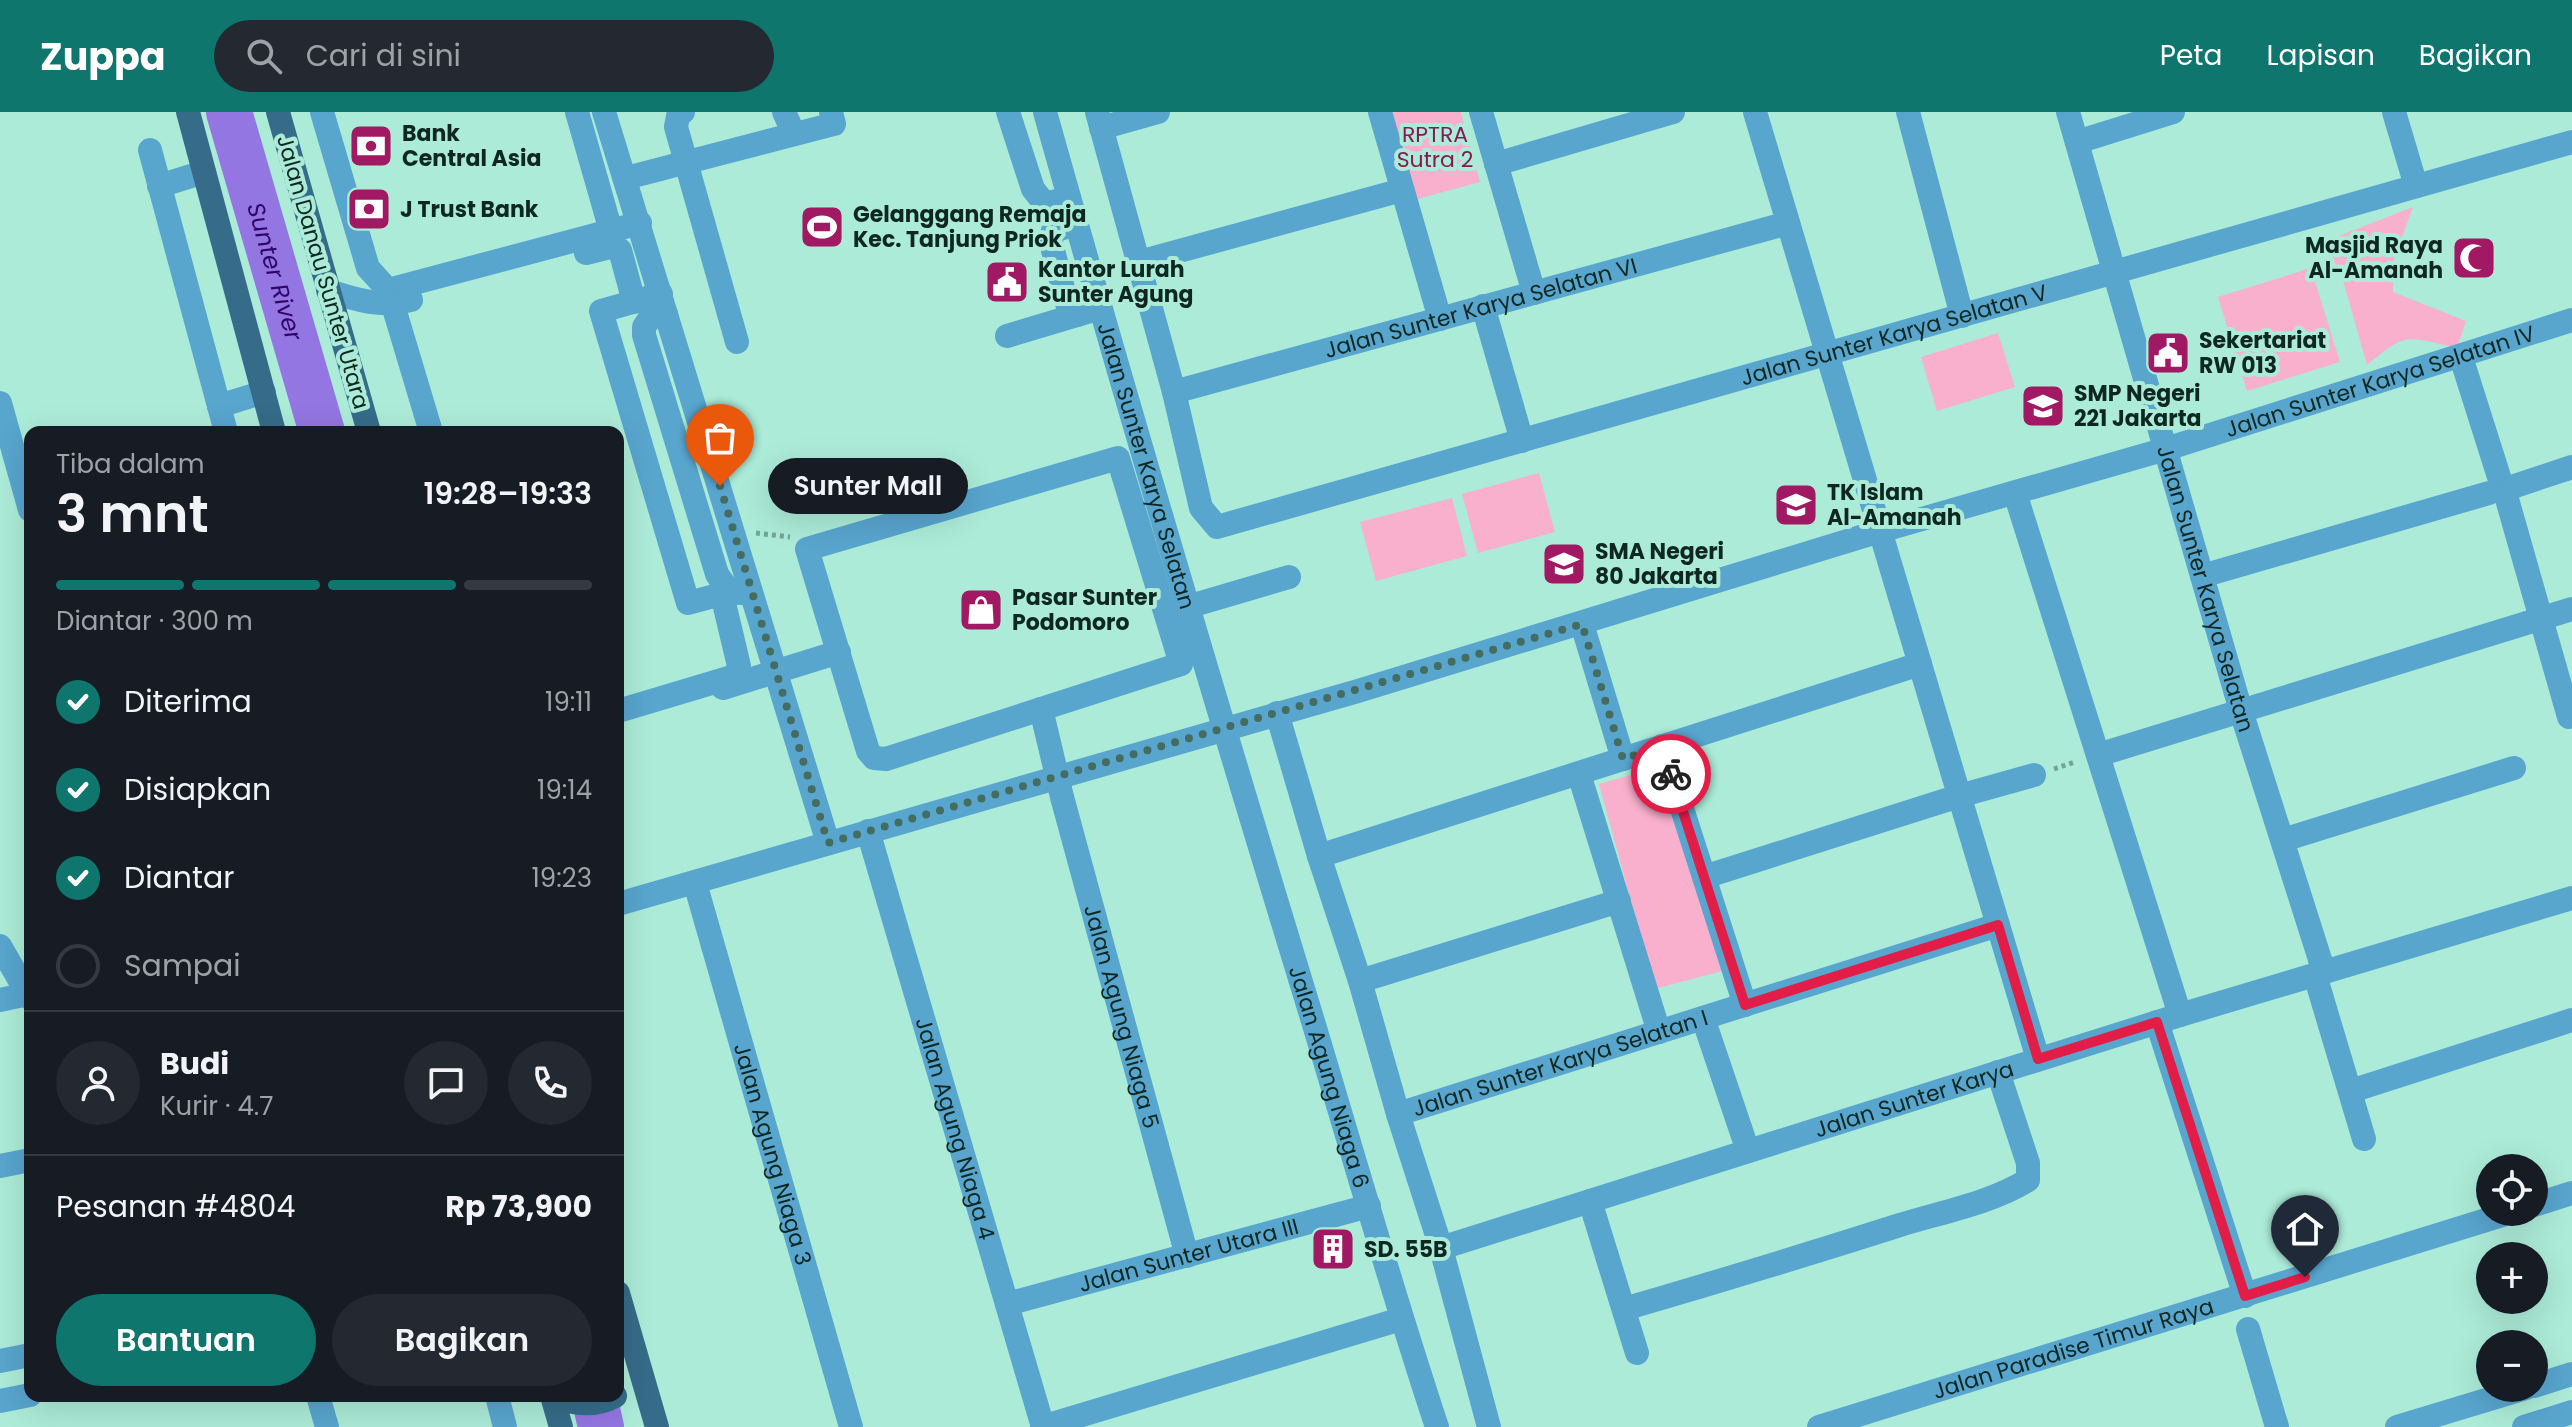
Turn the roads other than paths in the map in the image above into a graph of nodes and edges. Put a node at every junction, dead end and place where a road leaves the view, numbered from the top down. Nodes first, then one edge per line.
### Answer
1 (188, 112) edge
2 (278, 112) edge
3 (322, 112) edge
4 (577, 112) edge
5 (604, 112) edge
6 (683, 112) edge
7 (831, 112) edge
8 (1008, 112) edge
9 (1045, 112) edge
10 (1158, 112) edge
11 (1380, 112) edge
12 (1481, 112) edge
13 (1673, 112) edge
14 (1755, 112) edge
15 (1908, 112) edge
16 (2068, 112) edge
17 (2173, 112) edge
18 (2394, 112) edge
19 (1099, 120) edge
20 (789, 123) edge
21 (2077, 142) junction
22 (2572, 142) edge
23 (150, 150) dead end
24 (686, 162) junction
25 (1496, 164) junction
26 (204, 172) junction
27 (626, 178) junction
28 (159, 186) junction
29 (2416, 186) junction
30 (1402, 190) junction
31 (1069, 198) junction
32 (640, 223) junction
33 (1788, 223) junction
34 (611, 231) junction
35 (1139, 262) junction
36 (2114, 272) junction
37 (328, 291) junction
38 (1534, 293) junction
39 (390, 297) junction
40 (634, 302) junction
41 (664, 304) junction
42 (1483, 306) junction
43 (1089, 311) junction
44 (1962, 316) junction
45 (1440, 319) junction
46 (2572, 320) edge
47 (1007, 336) dead end
48 (737, 342) dead end
49 (1828, 354) junction
50 (2461, 357) junction
51 (264, 392) junction
52 (1174, 392) junction
53 (0, 403) edge
54 (219, 406) junction
55 (224, 426) edge
56 (272, 426) edge
57 (367, 426) edge
58 (429, 426) edge
59 (5, 437) edge
60 (1522, 441) junction
61 (2166, 449) junction
62 (1132, 450) junction
63 (2572, 467) edge
64 (2503, 489) junction
65 (24, 492) edge
66 (2015, 493) junction
67 (1880, 531) junction
68 (2202, 576) junction
69 (1289, 577) dead end
70 (752, 591) junction
71 (1187, 607) junction
72 (2572, 609) edge
73 (2540, 619) junction
74 (1582, 624) junction
75 (839, 652) junction
76 (1920, 664) junction
77 (776, 672) junction
78 (624, 709) edge
79 (1041, 709) junction
80 (2241, 711) junction
81 (1277, 713) junction
82 (624, 717) edge
83 (2569, 717) dead end
84 (1223, 728) junction
85 (1662, 746) junction
86 (2098, 755) junction
87 (1623, 759) junction
88 (2514, 768) dead end
89 (1579, 774) junction
90 (2034, 775) road end
91 (1057, 778) junction
92 (1959, 796) junction
93 (868, 831) junction
94 (2283, 840) junction
95 (828, 843) junction
96 (1319, 856) junction
97 (1704, 877) junction
98 (695, 883) junction
99 (2572, 898) edge
100 (1619, 901) junction
101 (624, 902) edge
102 (1998, 925) junction
103 (0, 946) edge
104 (2320, 974) junction
105 (1360, 981) junction
106 (24, 987) edge
107 (24, 997) edge
108 (0, 1000) edge
109 (1745, 1005) junction
110 (1703, 1018) junction
111 (2168, 1018) junction
112 (2572, 1020) edge
113 (1659, 1032) junction
114 (2038, 1059) junction
115 (1998, 1072) junction
116 (2351, 1091) junction
117 (1398, 1114) junction
118 (2364, 1139) dead end
119 (1748, 1151) junction
120 (24, 1161) edge
121 (0, 1166) edge
122 (2572, 1193) edge
123 (1590, 1201) junction
124 (2548, 1201) edge
125 (1369, 1206) junction
126 (2476, 1223) edge
127 (1441, 1248) junction
128 (1187, 1256) junction
129 (2245, 1296) junction
130 (1007, 1304) junction
131 (1624, 1309) junction
132 (624, 1314) edge
133 (1401, 1319) junction
134 (2248, 1329) dead end
135 (1637, 1353) dead end
136 (24, 1356) edge
137 (0, 1361) edge
138 (639, 1366) junction
139 (2572, 1374) edge
140 (2548, 1382) edge
141 (624, 1387) edge
142 (24, 1396) edge
143 (0, 1401) edge
144 (320, 1402) edge
145 (499, 1402) edge
146 (560, 1402) edge
147 (2480, 1402) edge
148 (2572, 1412) edge
149 (327, 1427) edge
150 (505, 1427) edge
151 (561, 1427) edge
152 (657, 1427) edge
153 (851, 1427) edge
154 (1042, 1427) edge
155 (1437, 1427) edge
156 (1489, 1427) edge
157 (1819, 1427) edge
158 (2277, 1427) edge
159 (2397, 1427) edge
160 (2524, 1427) edge

1 - 26 main road
2 - 37 main road, Jalan Danau Sunter Utara
3 - 39 street
4 - 34 street
5 - 27 street
6 - 24 street
7 - 20 street
8 - 31 street
9 - 31 street, Jalan Sunter Karya Selatan
10 - 19 street
11 - 30 street
12 - 25 street
13 - 25 street
14 - 33 street
15 - 44 street
16 - 21 street, Jalan Sunter Karya Selatan
17 - 21 street
18 - 29 street
19 - 35 street
20 - 24 street
21 - 36 street, Jalan Sunter Karya Selatan
22 - 29 street, Jalan Sunter Karya Selatan V
23 - 28 street
24 - 27 street
24 - 48 street
25 - 38 street
26 - 28 street
26 - 51 main road
27 - 32 street
28 - 54 street
29 - 36 street, Jalan Sunter Karya Selatan V
30 - 35 street
30 - 45 street
31 - 43 street, Jalan Sunter Karya Selatan
32 - 34 street
32 - 41 street
33 - 38 street, Jalan Sunter Karya Selatan VI
33 - 49 street
34 - 39 street
35 - 52 street
36 - 44 street, Jalan Sunter Karya Selatan V
36 - 61 street, Jalan Sunter Karya Selatan
37 - 39 street
37 - 57 main road, Jalan Danau Sunter Utara
38 - 42 street, Jalan Sunter Karya Selatan VI
39 - 40 street
39 - 58 street
40 - 41 street
40 - 78 street
41 - 70 street
41 - 70 street
42 - 45 street, Jalan Sunter Karya Selatan VI
42 - 60 street
43 - 47 street
43 - 62 street, Jalan Sunter Karya Selatan
44 - 49 street, Jalan Sunter Karya Selatan V
45 - 52 street, Jalan Sunter Karya Selatan VI
46 - 50 street, Jalan Sunter Karya Selatan IV
49 - 60 street, Jalan Sunter Karya Selatan V
49 - 67 street
50 - 61 street, Jalan Sunter Karya Selatan IV
50 - 64 street
51 - 54 street
51 - 56 main road
52 - 60 street, Jalan Sunter Karya Selatan V
53 - 59 street
54 - 55 street
59 - 65 street
61 - 66 street, Jalan Sunter Karya Selatan IV
61 - 68 street, Jalan Sunter Karya Selatan
62 - 71 street, Jalan Sunter Karya Selatan
62 - 75 street
62 - 79 street
63 - 64 street
64 - 68 street
64 - 73 street
66 - 67 street, Jalan Sunter Karya Selatan IV
66 - 86 street
67 - 74 street, Jalan Sunter Karya Selatan IV
67 - 76 street
68 - 80 street, Jalan Sunter Karya Selatan
69 - 71 street
70 - 77 street
71 - 84 street, Jalan Sunter Karya Selatan
72 - 73 street
73 - 80 street
73 - 83 street
74 - 81 street, Jalan Sunter Karya Selatan IV
74 - 87 street
75 - 77 street
75 - 79 street
76 - 85 street
76 - 92 street
77 - 82 street
77 - 95 street
79 - 91 street, Jalan Agung Niaga 5
80 - 86 street
80 - 94 street, Jalan Sunter Karya Selatan
81 - 84 street, Jalan Sunter Karya Selatan IV
81 - 96 street
84 - 91 street, Jalan Sunter Karya Selatan IV
84 - 125 street, Jalan Agung Niaga 6
85 - 87 street
85 - 97 street
86 - 111 street
87 - 89 street
88 - 94 street
89 - 96 street
89 - 100 street
90 - 92 street
91 - 93 street, Jalan Sunter Karya Selatan IV
91 - 128 street, Jalan Agung Niaga 5
92 - 97 street
92 - 102 street
93 - 95 street, Jalan Sunter Karya Selatan IV
93 - 130 street, Jalan Agung Niaga 4
94 - 104 street, Jalan Sunter Karya Selatan
95 - 98 street, Jalan Sunter Karya Selatan IV
96 - 105 street
97 - 109 street
98 - 101 street, Jalan Sunter Karya Selatan IV
98 - 153 street, Jalan Agung Niaga 3
99 - 104 street, Jalan Sunter Karya
100 - 105 street
100 - 113 street
102 - 109 street, Jalan Sunter Karya Selatan I
102 - 114 street
103 - 106 street
104 - 111 street, Jalan Sunter Karya
104 - 116 street, Jalan Sunter Karya Selatan
105 - 117 street
107 - 108 street
109 - 110 street, Jalan Sunter Karya Selatan I
110 - 113 street, Jalan Sunter Karya Selatan I
110 - 119 street
111 - 114 street, Jalan Sunter Karya
111 - 129 street
112 - 116 street
113 - 117 street, Jalan Sunter Karya Selatan I
114 - 115 street, Jalan Sunter Karya
115 - 119 street, Jalan Sunter Karya
115 - 131 street
116 - 118 street, Jalan Sunter Karya Selatan
117 - 127 street
119 - 123 street, Jalan Sunter Karya
120 - 121 street
122 - 124 street
123 - 127 street, Jalan Sunter Karya
123 - 131 street
125 - 128 street, Jalan Sunter Utara III
125 - 133 street, Jalan Agung Niaga 6
126 - 129 street, Jalan Paradise Timur Raya
127 - 156 street
128 - 130 street, Jalan Sunter Utara III
129 - 157 street, Jalan Paradise Timur Raya
130 - 154 street, Jalan Agung Niaga 4
131 - 135 street
132 - 138 main road
133 - 154 street
133 - 155 street, Jalan Agung Niaga 6
134 - 158 street
136 - 137 street
138 - 141 main road
138 - 152 main road
139 - 140 street
142 - 143 street
144 - 149 street
145 - 150 street
146 - 151 main road
147 - 159 street
148 - 160 street

